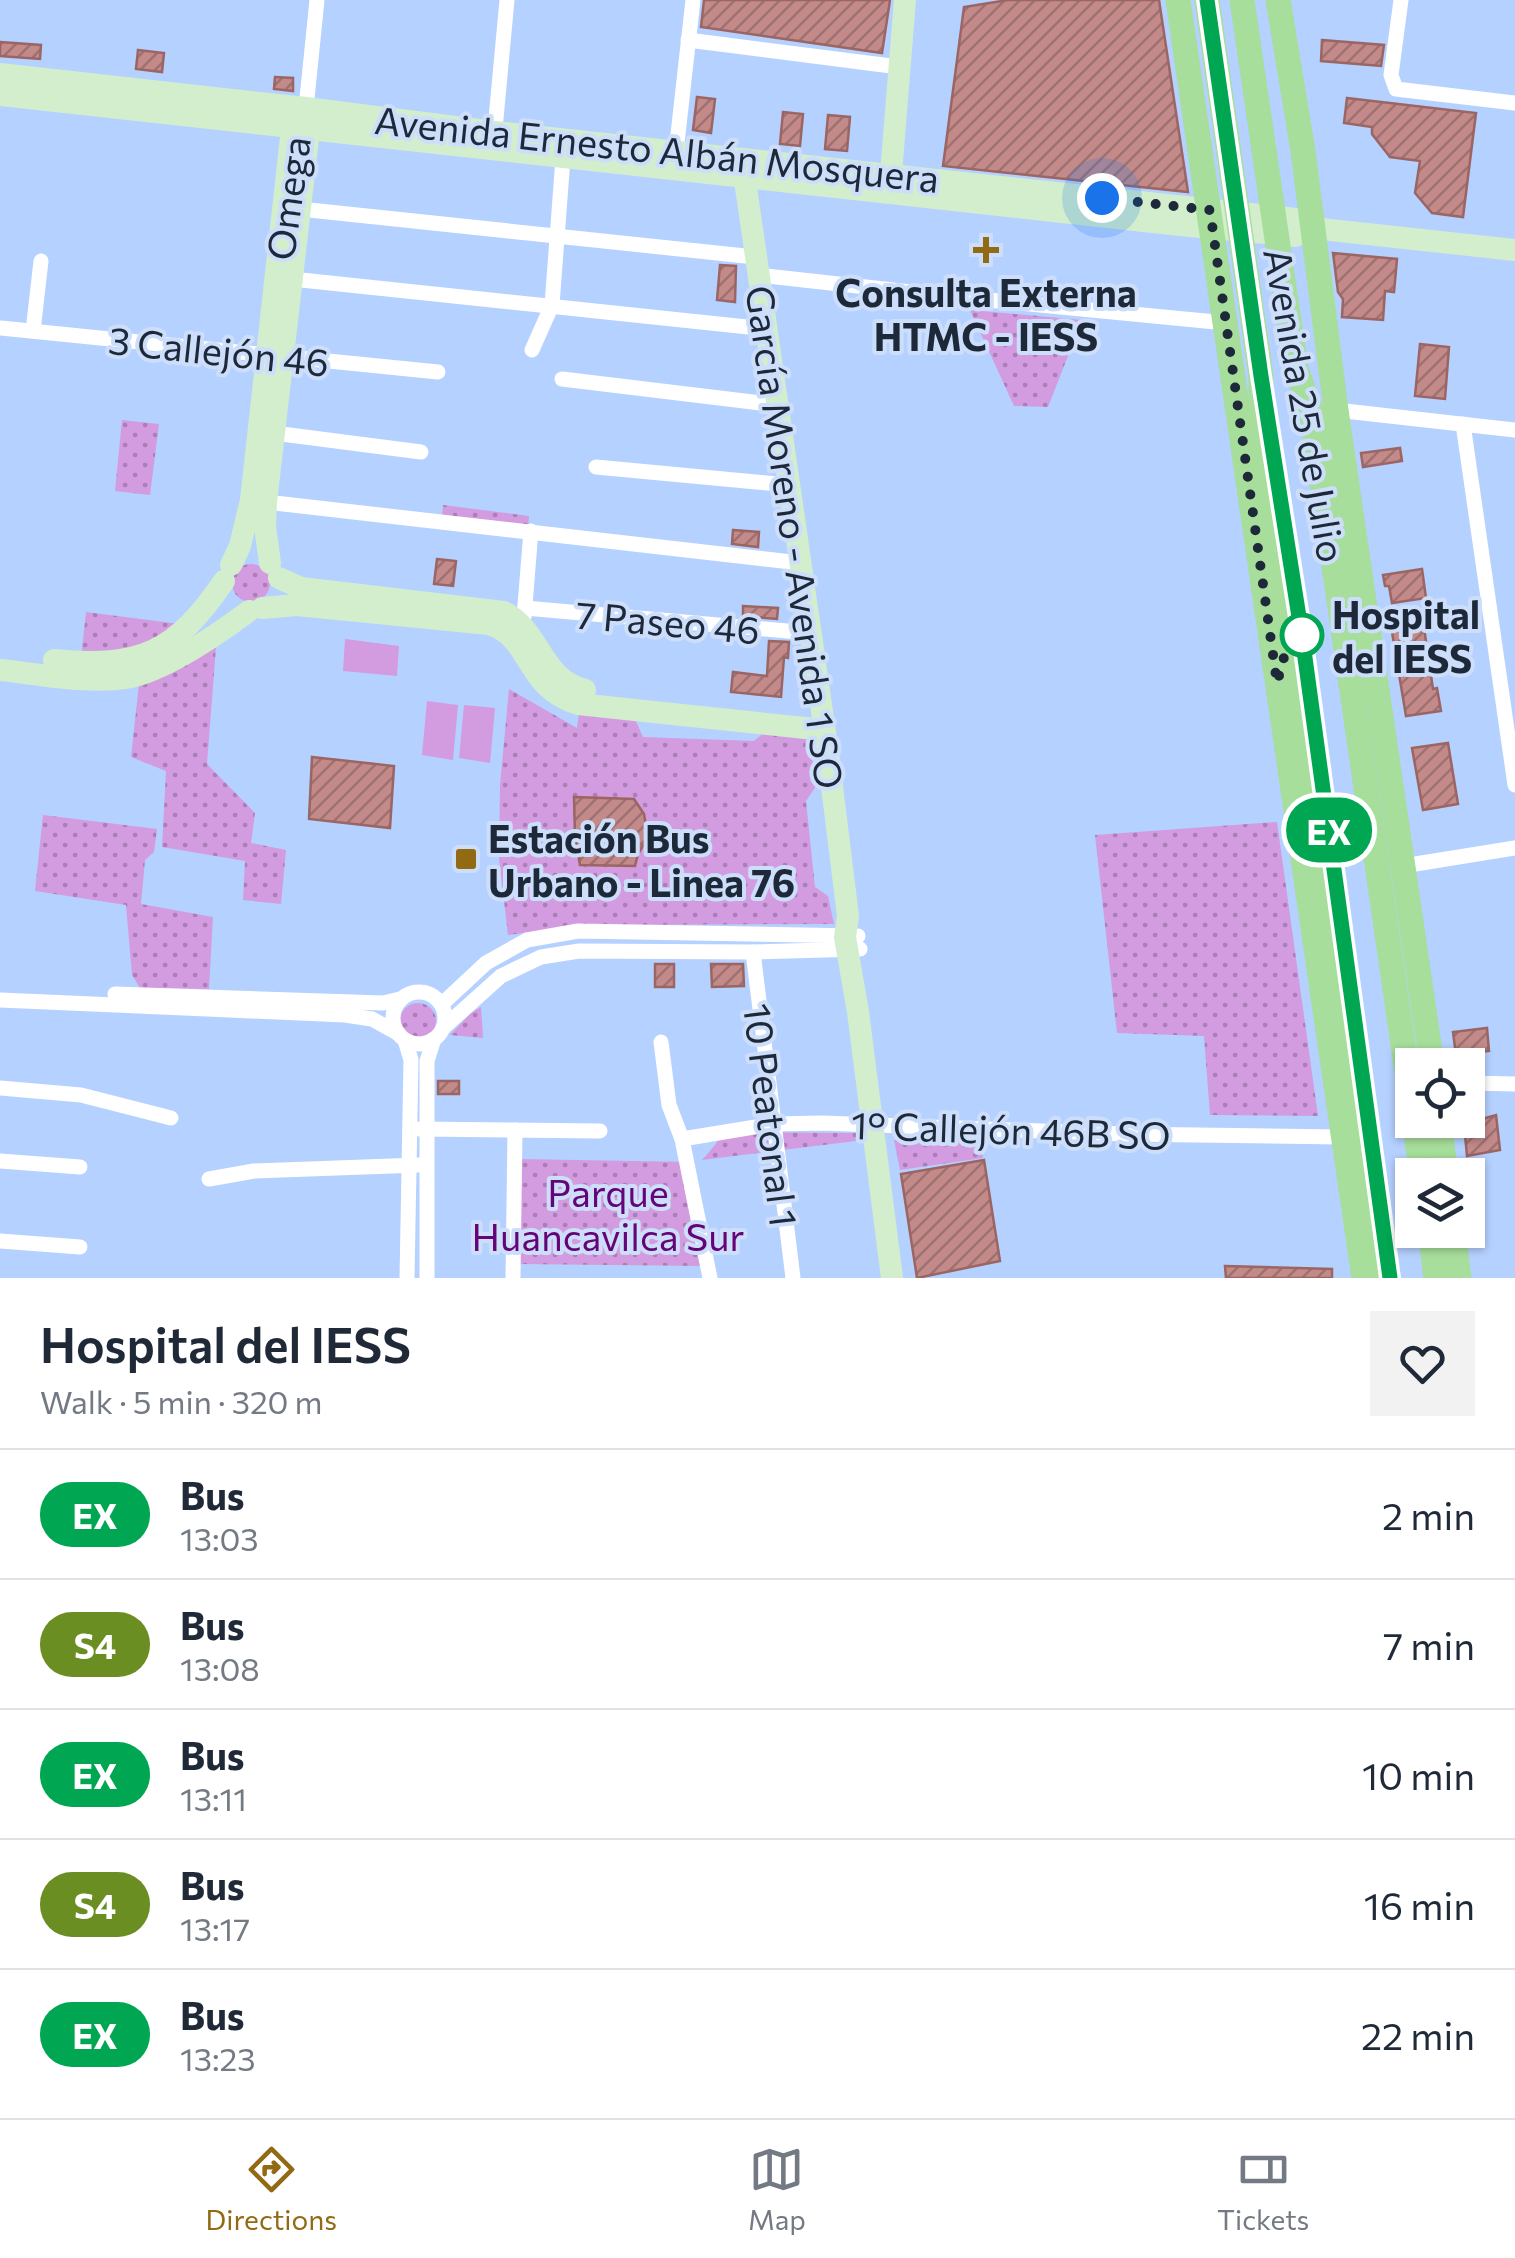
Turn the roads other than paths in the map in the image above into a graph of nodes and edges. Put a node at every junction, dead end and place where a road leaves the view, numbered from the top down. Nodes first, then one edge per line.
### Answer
1 (316, 0) edge
2 (507, 0) edge
3 (692, 0) edge
4 (905, 0) edge
5 (1178, 0) edge
6 (1207, 0) edge
7 (1242, 0) edge
8 (1278, 0) edge
9 (1401, 0) edge
10 (688, 40) junction
11 (898, 67) junction
12 (0, 74) edge
13 (0, 96) edge
14 (1515, 103) edge
15 (302, 122) junction
16 (494, 141) junction
17 (1302, 151) junction
18 (676, 152) junction
19 (563, 158) junction
20 (743, 168) junction
21 (1204, 168) junction
22 (890, 184) junction
23 (300, 209) junction
24 (1211, 219) junction
25 (1312, 228) junction
26 (558, 236) junction
27 (1515, 250) edge
28 (41, 262) dead end
29 (757, 266) junction
30 (292, 279) junction
31 (1320, 288) junction
32 (1222, 296) junction
33 (552, 305) junction
34 (1226, 322) junction
35 (1, 328) edge
36 (766, 329) junction
37 (33, 331) junction
38 (532, 350) dead end
39 (275, 356) junction
40 (438, 372) dead end
41 (562, 379) dead end
42 (777, 405) junction
43 (1336, 410) junction
44 (1463, 424) junction
45 (1515, 430) edge
46 (274, 433) junction
47 (420, 452) dead end
48 (596, 467) dead end
49 (789, 485) junction
50 (266, 502) junction
51 (531, 531) junction
52 (800, 563) junction
53 (274, 570) junction
54 (228, 573) junction
55 (1364, 594) junction
56 (256, 610) junction
57 (524, 616) junction
58 (1292, 628) junction
59 (810, 633) junction
60 (0, 655) edge
61 (1350, 665) junction
62 (0, 670) edge
63 (1277, 683) junction
64 (824, 723) junction
65 (1515, 785) edge
66 (1515, 848) edge
67 (1402, 866) junction
68 (852, 938) junction
69 (753, 952) junction
70 (1392, 956) junction
71 (0, 991) edge
72 (400, 999) junction
73 (0, 1000) edge
74 (442, 1004) junction
75 (1323, 1004) junction
76 (346, 1008) junction
77 (438, 1034) junction
78 (402, 1037) junction
79 (661, 1042) dead end
80 (1404, 1048) edge
81 (1428, 1048) edge
82 (1430, 1048) edge
83 (1485, 1083) edge
84 (1515, 1084) edge
85 (0, 1088) edge
86 (1356, 1098) junction
87 (170, 1118) dead end
88 (773, 1124) junction
89 (879, 1124) junction
90 (410, 1128) junction
91 (428, 1129) junction
92 (515, 1130) junction
93 (600, 1131) dead end
94 (1342, 1137) junction
95 (682, 1139) junction
96 (0, 1160) edge
97 (410, 1165) junction
98 (428, 1165) junction
99 (80, 1167) dead end
100 (209, 1180) dead end
101 (0, 1241) edge
102 (80, 1247) dead end
103 (1432, 1248) edge
104 (1452, 1248) edge
105 (1456, 1248) edge
106 (407, 1278) edge
107 (426, 1278) edge
108 (513, 1278) edge
109 (710, 1278) edge
110 (793, 1278) edge
111 (892, 1278) edge
112 (905, 1278) edge
113 (1364, 1278) edge
114 (1381, 1278) edge
115 (1436, 1278) edge
116 (1448, 1278) edge
117 (1460, 1278) edge

1 - 15 street
2 - 16 street
3 - 10 street
4 - 11 street
5 - 21 main road, Avenida 25 de Julio
6 - 58 main road, Avenida 25 de Julio
7 - 61 main road, Avenida 25 de Julio
8 - 17 main road, Avenida 25 de Julio
9 - 14 street
10 - 11 street
10 - 18 street
11 - 22 street
12 - 15 street, Avenida Ernesto Albán Mosquera
13 - 15 street, Avenida Ernesto Albán Mosquera
15 - 16 street, Avenida Ernesto Albán Mosquera
15 - 23 street, Omega
15 - 39 street, Omega
16 - 18 street, Avenida Ernesto Albán Mosquera
16 - 19 street, Avenida Ernesto Albán Mosquera
17 - 21 main road
17 - 25 main road, Avenida 25 de Julio
18 - 20 street, Avenida Ernesto Albán Mosquera
19 - 20 street, Avenida Ernesto Albán Mosquera
19 - 26 street
20 - 22 street, Avenida Ernesto Albán Mosquera
20 - 29 street, García Moreno - Avenida 1 SO
21 - 24 main road, Avenida 25 de Julio
22 - 24 street, Avenida Ernesto Albán Mosquera
23 - 26 street
23 - 30 street, Omega
24 - 25 street, Avenida Ernesto Albán Mosquera
24 - 32 main road, Avenida 25 de Julio
25 - 27 street, Avenida Ernesto Albán Mosquera
25 - 31 main road, Avenida 25 de Julio
26 - 29 street
26 - 33 street
28 - 37 street
29 - 34 street
29 - 36 street, García Moreno - Avenida 1 SO
30 - 33 street
30 - 39 street, Omega
31 - 32 main road
31 - 43 main road, Avenida 25 de Julio
32 - 34 main road, Avenida 25 de Julio
33 - 36 street
33 - 38 street
34 - 63 main road, Avenida 25 de Julio
35 - 37 street, 3 Callejón 46
36 - 42 street, García Moreno - Avenida 1 SO
37 - 39 street, 3 Callejón 46
39 - 40 street, 3 Callejón 46
39 - 46 street, Omega
39 - 54 street, Omega
41 - 42 street
42 - 49 street, García Moreno - Avenida 1 SO
43 - 44 street
43 - 55 main road, Avenida 25 de Julio
44 - 45 street
44 - 65 street
46 - 47 street
46 - 50 street, Omega
48 - 49 street
49 - 52 street, García Moreno - Avenida 1 SO
50 - 51 street
50 - 53 street, Omega
51 - 52 street
51 - 57 street
52 - 59 street, García Moreno - Avenida 1 SO
53 - 54 street
53 - 56 street
53 - 57 street
54 - 56 street
54 - 60 street
55 - 61 main road
55 - 67 main road, Avenida 25 de Julio
56 - 62 street
56 - 64 street
57 - 59 street, 7 Paseo 46
57 - 64 street
58 - 63 main road
58 - 86 main road, Avenida 25 de Julio
59 - 64 street, García Moreno - Avenida 1 SO
61 - 70 main road, Avenida 25 de Julio
63 - 75 main road, Avenida 25 de Julio
64 - 68 street, García Moreno - Avenida 1 SO
66 - 67 street
67 - 82 main road, Avenida 25 de Julio
68 - 69 street
68 - 74 street
68 - 89 street, García Moreno - Avenida 1 SO
69 - 77 street
69 - 88 street, 10 Peatonal 1
70 - 80 main road, Avenida 25 de Julio
70 - 81 main road
71 - 76 street
72 - 74 street
72 - 76 street
72 - 78 street
73 - 76 street
74 - 77 street
75 - 86 main road
75 - 94 main road, Avenida 25 de Julio
76 - 78 street
77 - 78 street
77 - 91 street
78 - 90 street
79 - 95 street
83 - 84 street
85 - 87 street
86 - 114 main road, Avenida 25 de Julio
88 - 89 street, 1° Callejón 46B SO
88 - 95 street, 1° Callejón 46B SO
88 - 110 street, 10 Peatonal 1
89 - 94 street, 1° Callejón 46B SO
89 - 111 street, García Moreno - Avenida 1 SO
89 - 112 street, García Moreno - Avenida 1 SO
90 - 91 street
90 - 97 street
91 - 92 street
91 - 98 street
92 - 93 street
92 - 108 street
94 - 113 main road, Avenida 25 de Julio
95 - 109 street
96 - 99 street
97 - 98 street
97 - 100 street
97 - 106 street
98 - 107 street
101 - 102 street
103 - 115 main road
104 - 116 main road
105 - 117 main road

